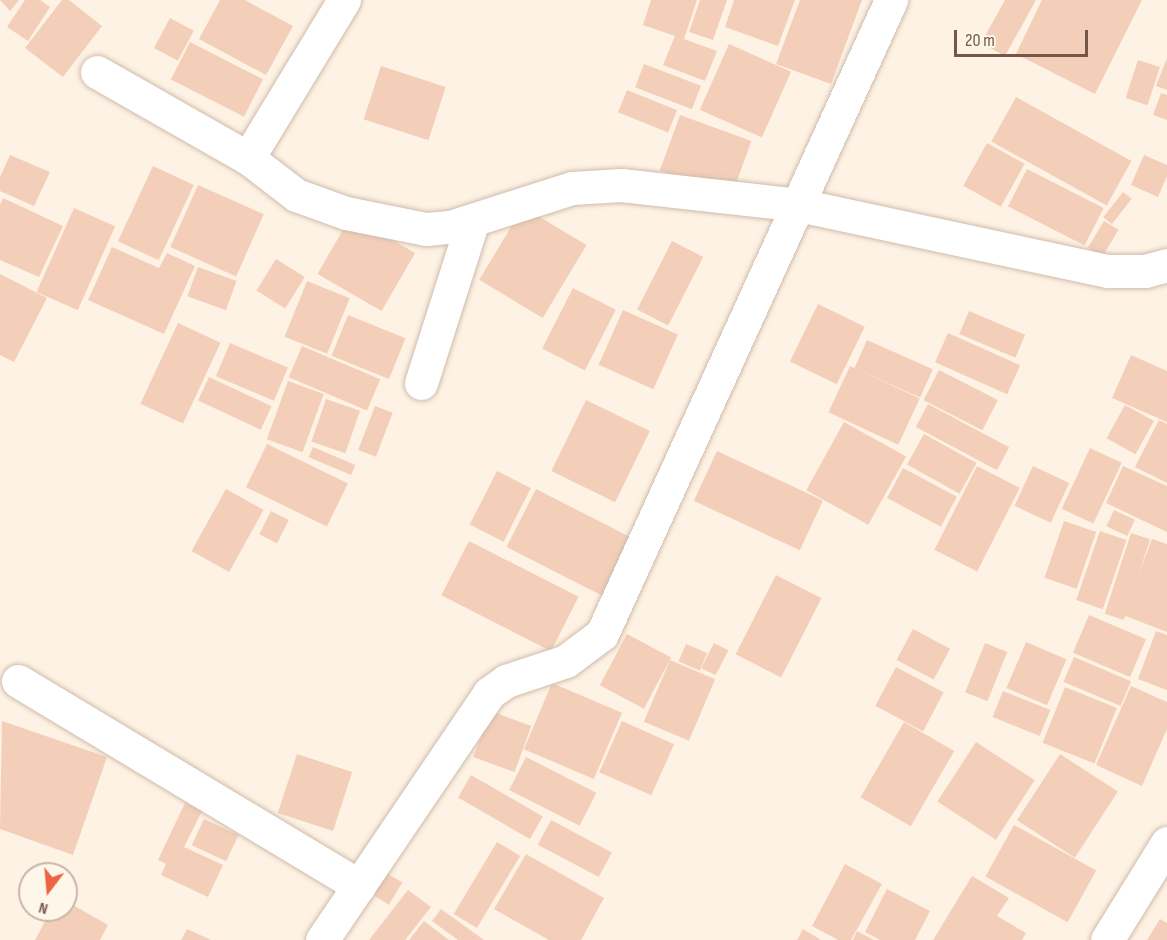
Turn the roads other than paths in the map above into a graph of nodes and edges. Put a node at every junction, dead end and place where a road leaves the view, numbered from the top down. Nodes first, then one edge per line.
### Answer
1 (344, 0) edge
2 (891, 0) edge
3 (97, 72) dead end
4 (248, 158) junction
5 (799, 205) junction
6 (472, 223) junction
7 (1167, 265) edge
8 (421, 382) dead end
9 (18, 681) dead end
10 (1167, 843) edge
11 (359, 886) junction
12 (322, 940) edge
13 (1107, 940) edge

1 - 4 street
2 - 5 street
3 - 4 street
4 - 6 street
5 - 6 street
5 - 7 street
5 - 11 street
6 - 8 street
9 - 11 street
10 - 13 street
11 - 12 street

